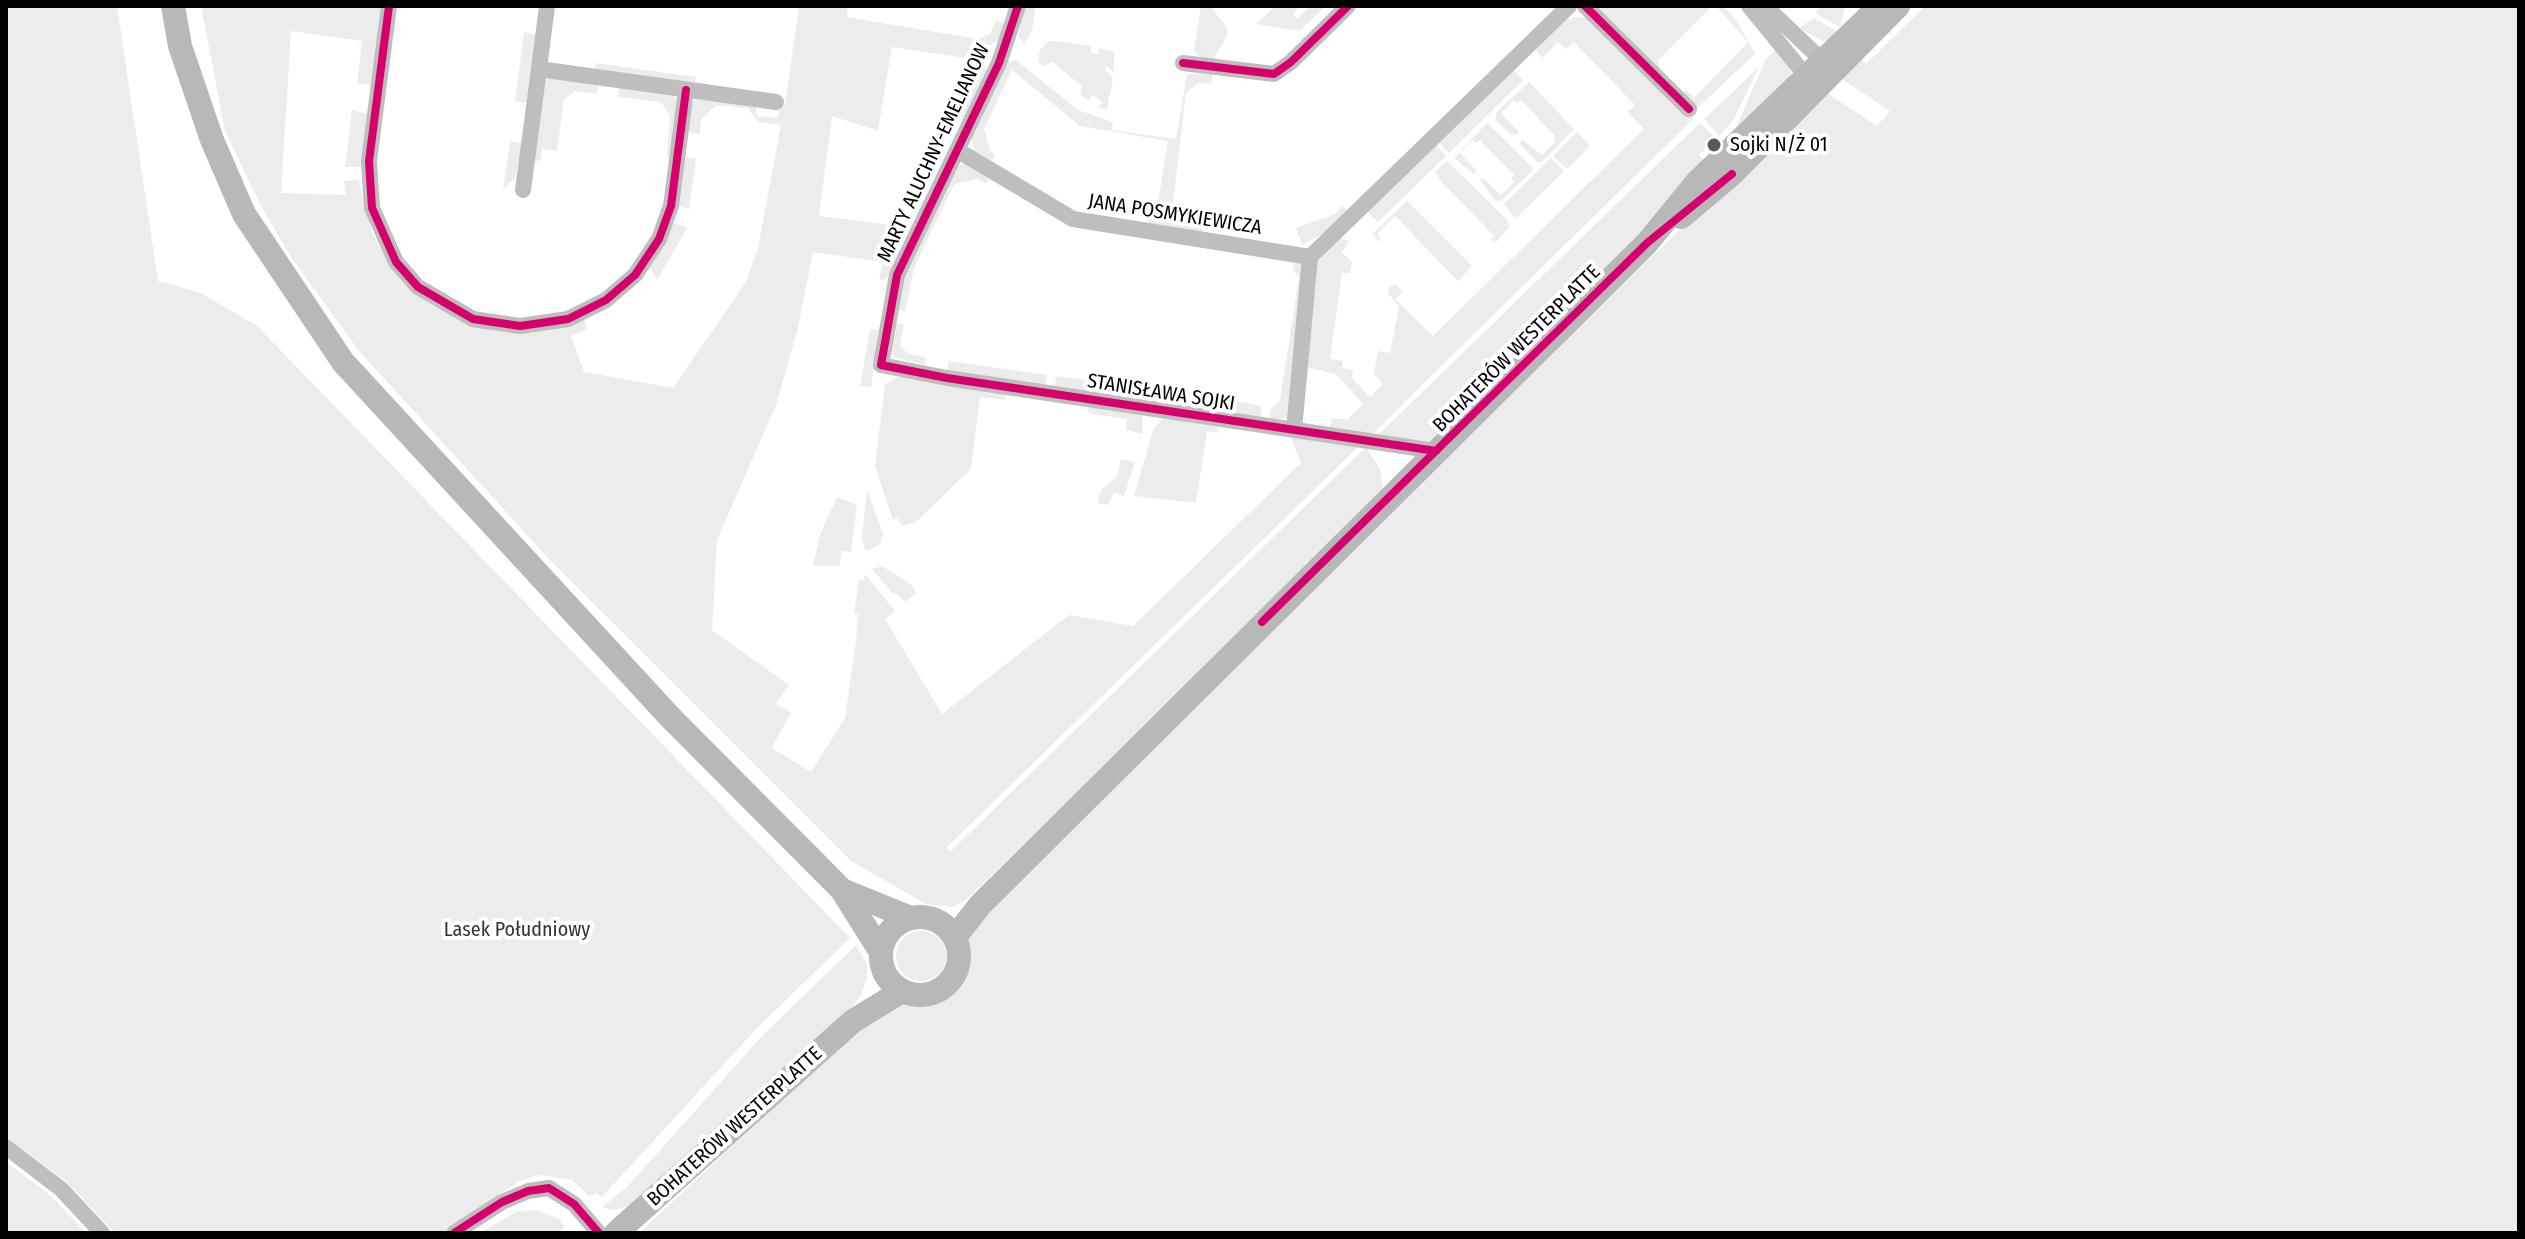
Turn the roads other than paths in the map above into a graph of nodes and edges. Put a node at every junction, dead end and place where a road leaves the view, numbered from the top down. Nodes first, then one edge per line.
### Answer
1 (173, 6) edge
2 (389, 6) edge
3 (547, 6) edge
4 (1018, 6) edge
5 (1348, 6) edge
6 (1569, 6) edge
7 (1585, 6) edge
8 (1749, 6) edge
9 (1765, 6) edge
10 (1880, 6) edge
11 (1898, 6) edge
12 (1183, 63) dead end
13 (539, 69) junction
14 (1820, 75) junction
15 (686, 90) junction
16 (776, 102) dead end
17 (1689, 109) dead end
18 (957, 150) junction
19 (523, 190) dead end
20 (1310, 257) junction
21 (881, 365) joint
22 (1294, 430) junction
23 (1436, 451) junction
24 (842, 890) junction
25 (911, 918) junction
26 (949, 931) junction
27 (881, 960) junction
28 (902, 991) junction
29 (853, 1021) junction
30 (6, 1147) edge
31 (102, 1233) edge
32 (454, 1233) edge
33 (599, 1233) edge
34 (616, 1233) edge

1 - 24 main road
2 - 15 street
3 - 13 street
4 - 18 street, MARTY ALUCHNY-EMELIANOW
5 - 12 street
6 - 20 street
7 - 17 street
8 - 14 street
9 - 14 street
10 - 14 main road, BOHATERÓW WESTERPLATTE
11 - 14 main road, BOHATERÓW WESTERPLATTE
13 - 15 street
13 - 19 street
14 - 23 main road, BOHATERÓW WESTERPLATTE
15 - 16 street
18 - 20 street, JANA POSMYKIEWICZA
18 - 21 street, MARTY ALUCHNY-EMELIANOW
20 - 22 street
21 - 22 street, STANISŁAWA SOJKI
22 - 23 street, STANISŁAWA SOJKI
23 - 26 main road, BOHATERÓW WESTERPLATTE
24 - 25 main road
24 - 27 main road
25 - 26 main road
25 - 27 main road
26 - 28 main road
27 - 28 main road
27 - 29 main road, BOHATERÓW WESTERPLATTE
28 - 29 main road, BOHATERÓW WESTERPLATTE
29 - 34 main road, BOHATERÓW WESTERPLATTE
30 - 31 street
32 - 33 street

